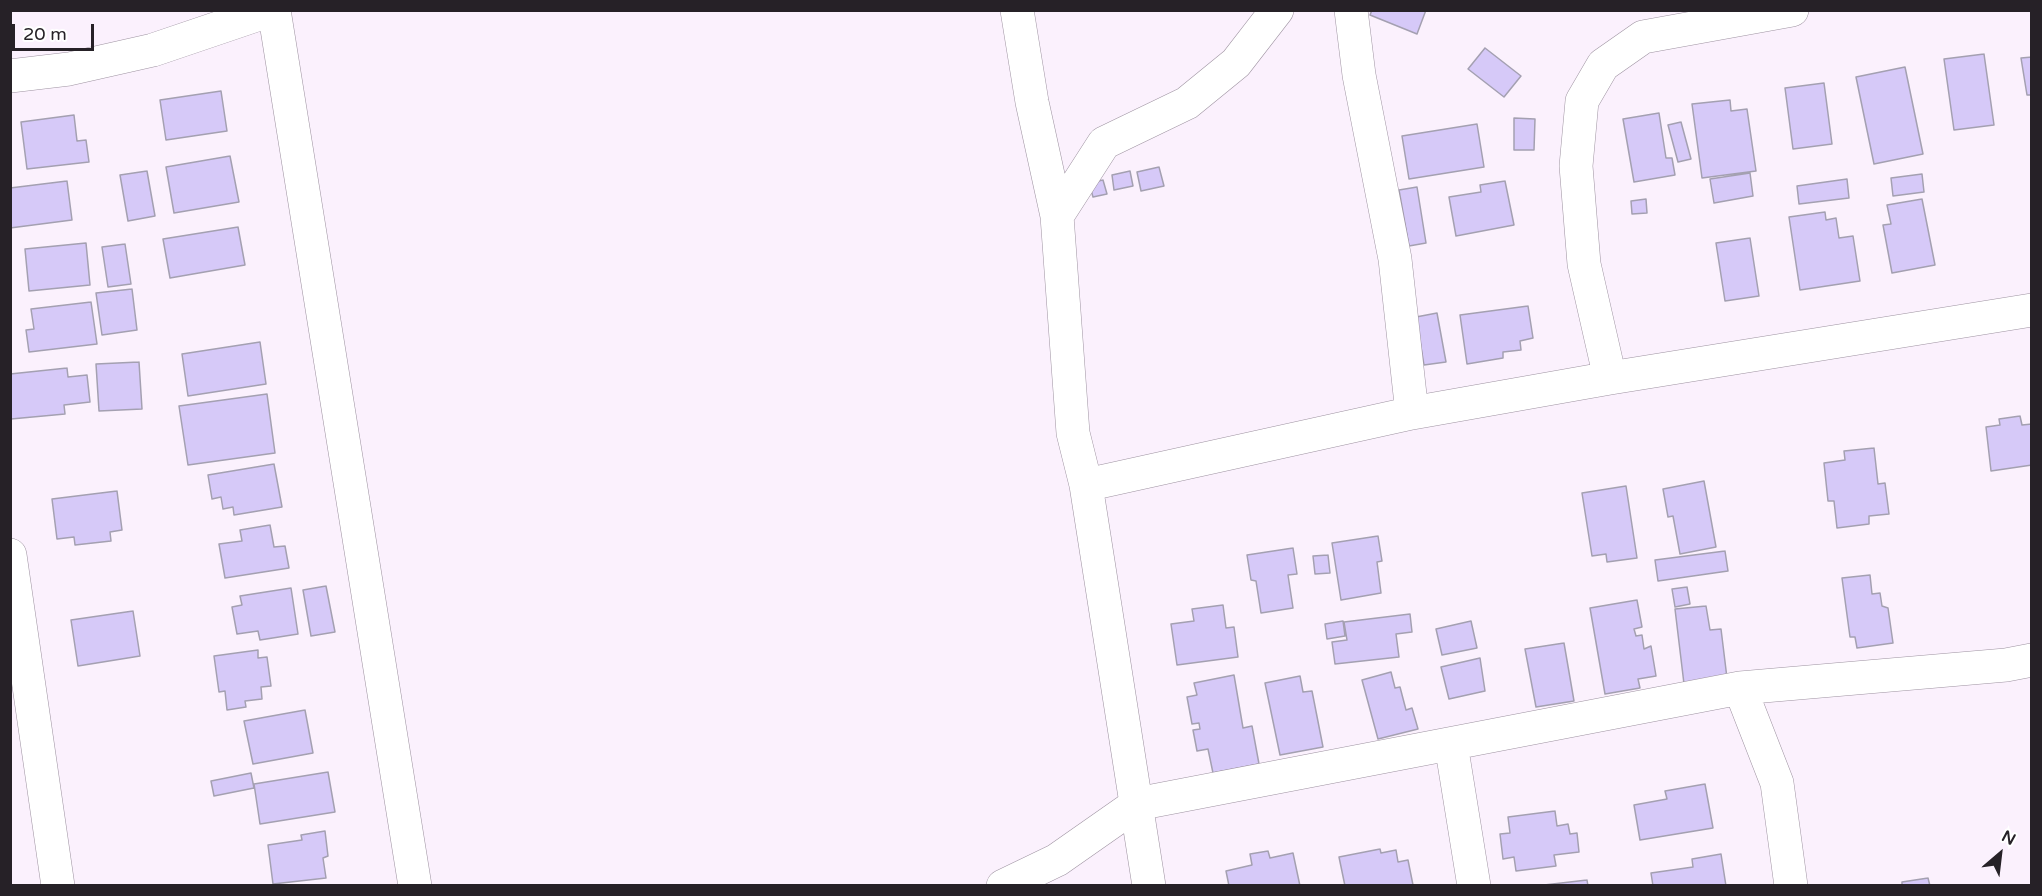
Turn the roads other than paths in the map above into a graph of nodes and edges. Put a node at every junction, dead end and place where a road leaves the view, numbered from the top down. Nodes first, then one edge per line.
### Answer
1 (273, 10) edge
2 (1017, 10) edge
3 (1277, 10) edge
4 (1351, 10) edge
5 (1792, 10) edge
6 (10, 76) edge
7 (1056, 216) junction
8 (2031, 310) edge
9 (1610, 378) junction
10 (1412, 413) junction
11 (1086, 485) junction
12 (10, 555) edge
13 (2031, 660) edge
14 (18, 662) edge
15 (1740, 688) junction
16 (1451, 744) junction
17 (1137, 804) junction
18 (58, 885) edge
19 (415, 885) edge
20 (1003, 885) edge
21 (1149, 885) edge
22 (1474, 885) edge
23 (1791, 885) edge

1 - 6 street
1 - 19 street
2 - 7 street
3 - 7 street
4 - 10 street
5 - 9 street
7 - 11 street
8 - 9 street
9 - 10 street
10 - 11 street
11 - 17 street
12 - 14 street
13 - 15 street
14 - 18 street
15 - 16 street
15 - 23 street
16 - 17 street
16 - 22 street
17 - 20 street
17 - 21 street

